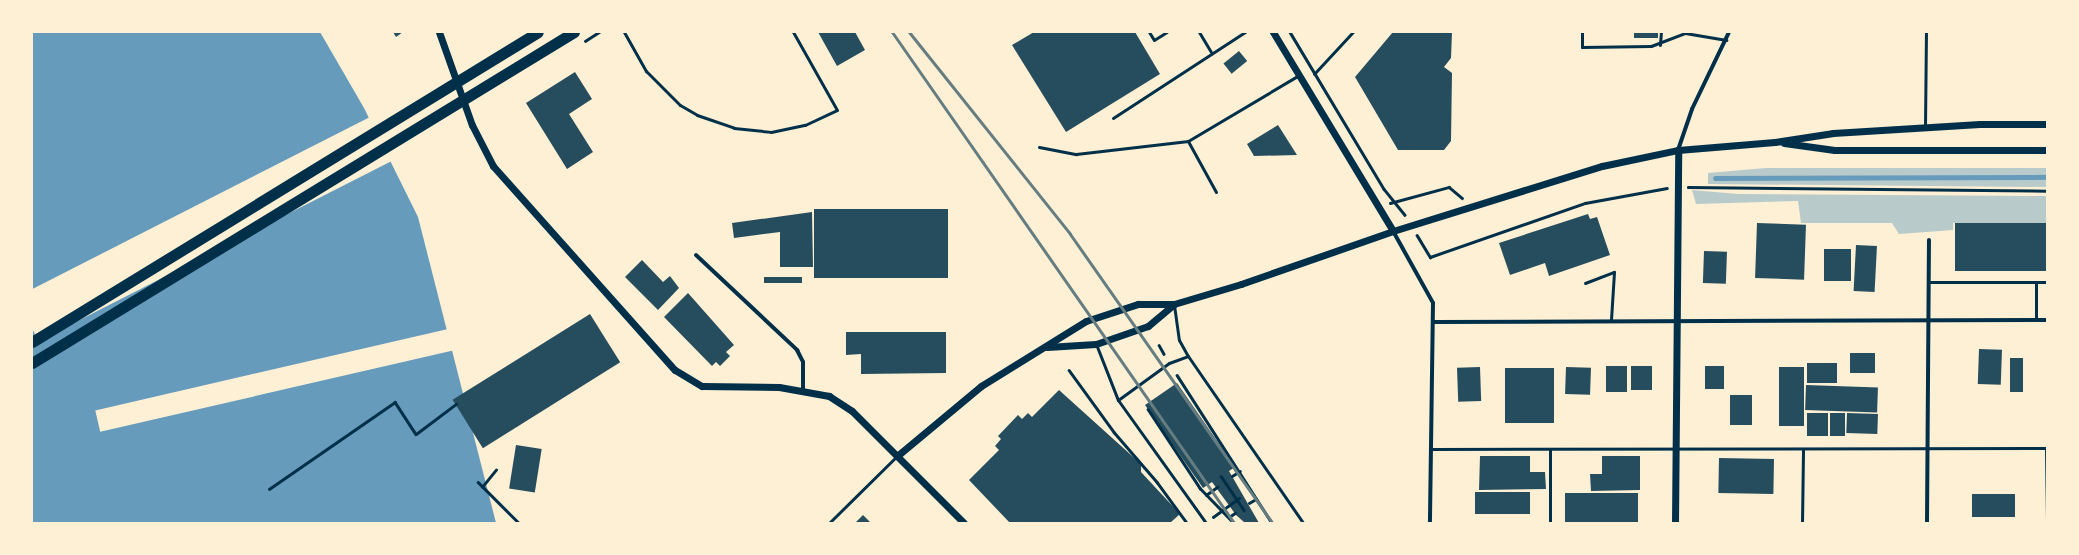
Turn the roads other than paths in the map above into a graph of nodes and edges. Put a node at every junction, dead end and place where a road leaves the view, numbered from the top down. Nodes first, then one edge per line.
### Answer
1 (439, 32) edge
2 (538, 32) edge
3 (574, 32) edge
4 (624, 32) edge
5 (793, 32) edge
6 (1149, 32) edge
7 (1167, 32) edge
8 (1199, 32) edge
9 (1245, 32) edge
10 (1273, 32) edge
11 (1582, 32) edge
12 (1662, 32) edge
13 (1728, 32) edge
14 (1926, 32) edge
15 (1726, 40) junction
16 (1660, 45) junction
17 (1211, 52) junction
18 (1299, 75) junction
19 (1113, 118) dead end
20 (2047, 124) edge
21 (1925, 126) junction
22 (1188, 141) junction
23 (1775, 142) junction
24 (1039, 147) dead end
25 (1678, 150) junction
26 (2047, 150) edge
27 (1216, 192) dead end
28 (1393, 231) junction
29 (1930, 240) dead end
30 (696, 255) dead end
31 (1585, 282) dead end
32 (1929, 282) junction
33 (2036, 282) junction
34 (2047, 282) edge
35 (1174, 304) junction
36 (1612, 320) junction
37 (1929, 320) junction
38 (2036, 320) junction
39 (2047, 320) edge
40 (1675, 321) junction
41 (1434, 322) junction
42 (32, 342) edge
43 (1096, 344) junction
44 (1047, 347) junction
45 (1188, 356) junction
46 (32, 363) edge
47 (803, 389) junction
48 (1118, 400) junction
49 (2047, 448) edge
50 (1432, 449) junction
51 (1550, 449) junction
52 (1675, 449) junction
53 (1803, 449) junction
54 (1928, 449) junction
55 (897, 456) junction
56 (829, 523) edge
57 (964, 523) edge
58 (1206, 523) edge
59 (1302, 523) edge
60 (1430, 523) edge
61 (1550, 523) edge
62 (1675, 523) edge
63 (1802, 523) edge
64 (1927, 523) edge
65 (2047, 523) edge

1 - 47 street
2 - 42 highway
3 - 46 highway
4 - 5 lane
6 - 7 lane
8 - 17 lane
9 - 17 lane
10 - 18 street
11 - 16 lane
12 - 16 lane
13 - 15 street
14 - 21 lane
15 - 16 lane
15 - 25 street
17 - 19 lane
18 - 22 lane
18 - 28 street
20 - 21 street
21 - 23 street
22 - 24 lane
22 - 27 lane
23 - 25 street
23 - 26 street
25 - 28 street
25 - 40 street
28 - 35 street
28 - 41 street
29 - 32 street
30 - 47 street
31 - 36 lane
32 - 33 lane
32 - 37 street
33 - 34 lane
33 - 38 lane
35 - 43 street
35 - 44 street
35 - 45 lane
36 - 40 street
36 - 41 street
37 - 38 street
37 - 40 street
37 - 54 street
38 - 39 street
40 - 52 street
41 - 50 street
43 - 44 street
43 - 48 lane
44 - 55 street
45 - 48 lane
45 - 59 lane
47 - 55 street
48 - 58 lane
49 - 54 lane
49 - 65 lane
50 - 51 lane
50 - 60 street
51 - 52 lane
51 - 61 lane
52 - 53 lane
52 - 62 street
53 - 54 lane
53 - 63 lane
54 - 64 street
55 - 56 lane
55 - 57 street

